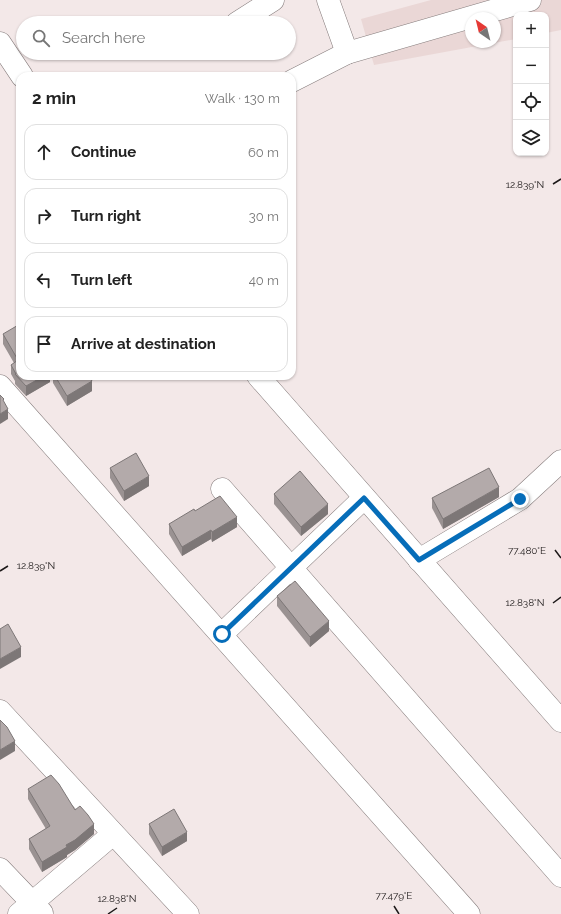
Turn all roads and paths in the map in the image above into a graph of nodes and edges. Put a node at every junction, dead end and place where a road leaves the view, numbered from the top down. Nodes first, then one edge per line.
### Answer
1 (273, 0) edge
2 (328, 0) edge
3 (530, 0) edge
4 (248, 16) edge
5 (0, 43) edge
6 (346, 53) junction
7 (19, 72) edge
8 (296, 79) edge
9 (261, 380) edge
10 (0, 386) edge
11 (561, 461) edge
12 (222, 489) dead end
13 (364, 498) junction
14 (419, 560) junction
15 (291, 567) junction
16 (222, 634) junction
17 (0, 712) edge
18 (561, 721) edge
19 (113, 834) junction
20 (0, 869) edge
21 (561, 876) edge
22 (31, 910) edge
23 (188, 914) edge
24 (469, 914) edge

1 - 4 street
2 - 6 street
3 - 6 street
5 - 7 street
6 - 8 street
9 - 13 street
10 - 16 street
11 - 14 street
12 - 15 street
13 - 14 street
13 - 15 street
14 - 18 street
15 - 16 street
15 - 21 street
16 - 24 street
17 - 19 street
19 - 22 street
19 - 23 street
20 - 22 street

